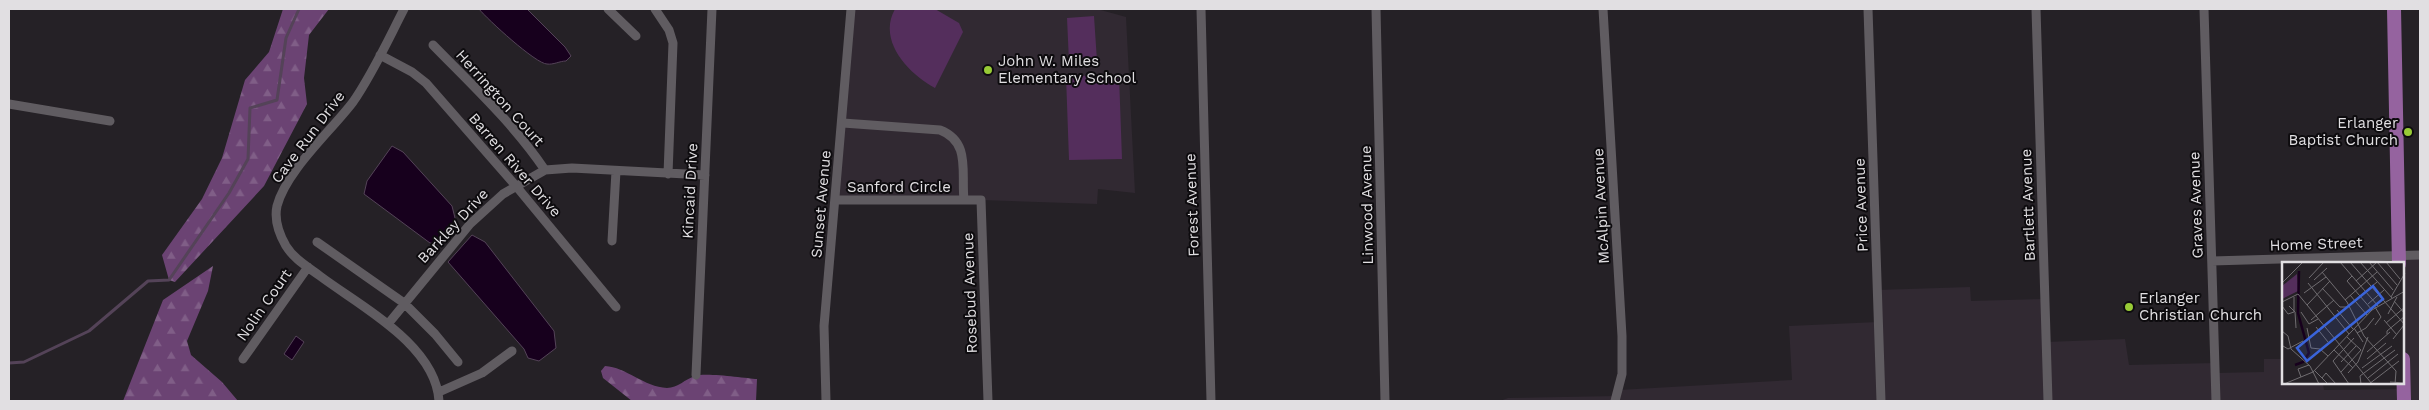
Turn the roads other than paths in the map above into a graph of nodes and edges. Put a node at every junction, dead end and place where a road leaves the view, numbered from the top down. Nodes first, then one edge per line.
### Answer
1 (404, 9) edge
2 (608, 9) edge
3 (655, 9) edge
4 (712, 9) edge
5 (852, 9) edge
6 (1201, 9) edge
7 (1376, 9) edge
8 (1602, 9) edge
9 (1868, 9) edge
10 (2036, 9) edge
11 (2204, 9) edge
12 (2394, 9) edge
13 (636, 36) dead end
14 (433, 45) dead end
15 (380, 55) junction
16 (9, 104) edge
17 (110, 121) dead end
18 (843, 123) junction
19 (545, 170) junction
20 (616, 171) junction
21 (668, 174) junction
22 (705, 175) junction
23 (516, 186) junction
24 (836, 200) junction
25 (964, 200) junction
26 (612, 241) dead end
27 (317, 242) dead end
28 (2420, 256) edge
29 (2399, 260) edge
30 (2212, 261) junction
31 (308, 267) junction
32 (404, 303) junction
33 (616, 307) dead end
34 (388, 324) junction
35 (512, 351) dead end
36 (243, 359) dead end
37 (458, 362) dead end
38 (696, 375) dead end
39 (2404, 385) edge
40 (439, 397) edge
41 (826, 401) edge
42 (988, 401) edge
43 (1211, 401) edge
44 (1385, 401) edge
45 (1615, 401) edge
46 (1881, 401) edge
47 (2048, 401) edge
48 (2216, 401) edge
49 (2404, 401) edge

1 - 15 street, Cave Run Drive
2 - 13 street
3 - 21 street
4 - 22 street, Kincaid Drive
5 - 18 street, Sunset Avenue
6 - 43 street, Forest Avenue
7 - 44 street, Linwood Avenue
8 - 45 street, McAlpin Avenue
9 - 46 street, Price Avenue
10 - 47 street, Bartlett Avenue
11 - 30 street, Graves Avenue
12 - 29 main road
14 - 19 street, Herrington Court
15 - 23 street, Barren River Drive
15 - 31 street, Cave Run Drive
16 - 17 street
18 - 24 street, Sunset Avenue
18 - 25 street, Sanford Circle
19 - 20 street, Barkley Drive
19 - 23 street, Barkley Drive
20 - 21 street, Barkley Drive
20 - 26 street
21 - 22 street, Barkley Drive
22 - 38 street, Kincaid Drive
23 - 32 street, Barkley Drive
23 - 33 street, Barren River Drive
24 - 25 street, Sanford Circle
24 - 41 street, Sunset Avenue
25 - 42 street, Rosebud Avenue
27 - 32 street
28 - 29 street, Home Street
29 - 30 street, Home Street
30 - 48 street, Graves Avenue
31 - 34 street, Cave Run Drive
31 - 36 street, Nolin Court
32 - 34 street, Barkley Drive
32 - 37 street
34 - 40 street, Cave Run Drive
35 - 40 street
39 - 49 main road

